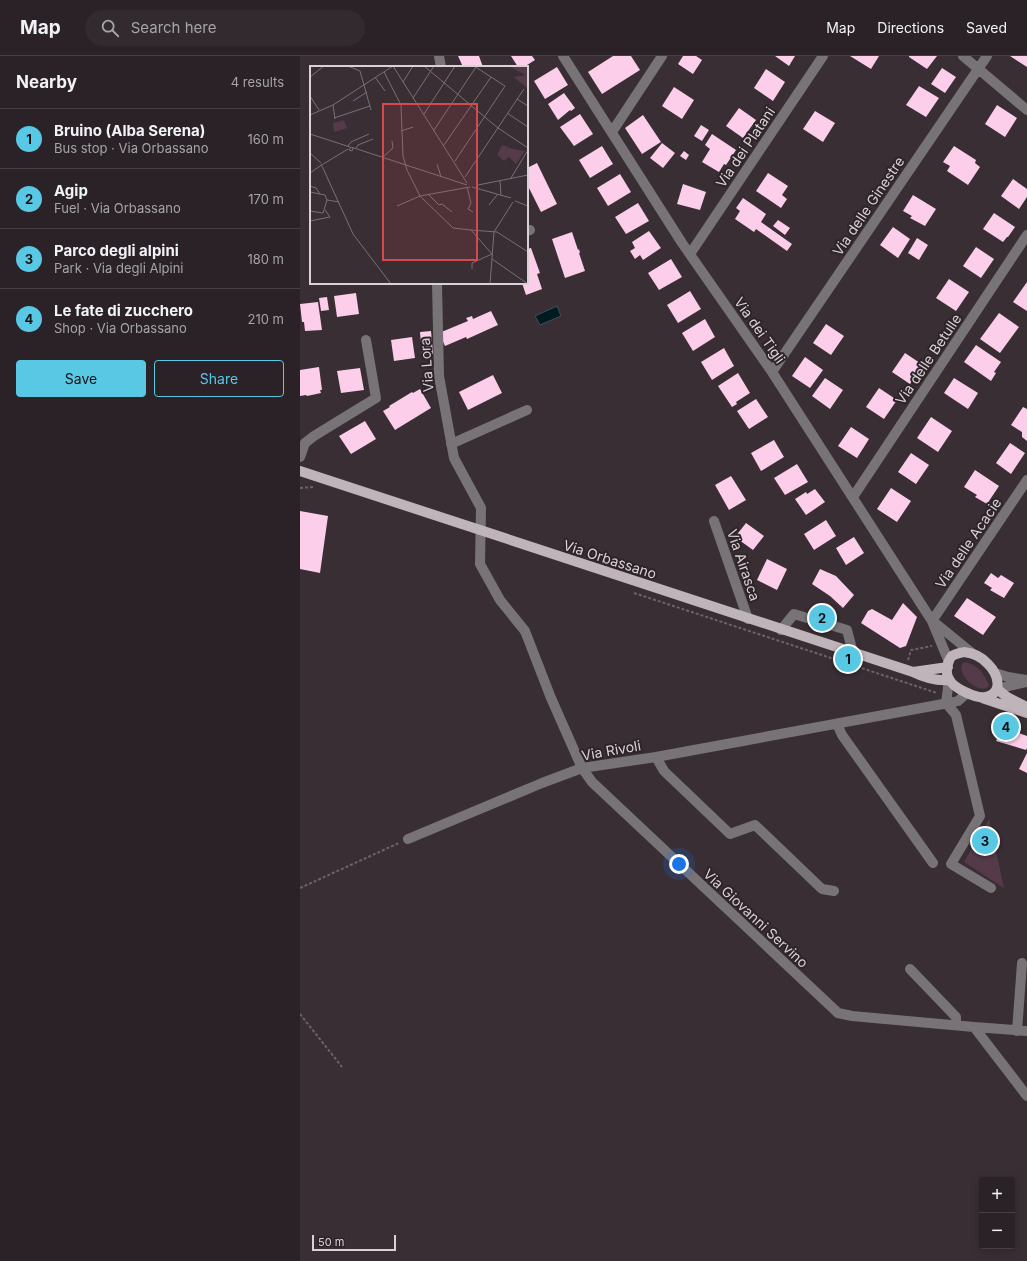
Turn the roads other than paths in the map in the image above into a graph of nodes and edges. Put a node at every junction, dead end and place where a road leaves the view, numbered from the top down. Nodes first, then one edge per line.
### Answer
1 (439, 56) edge
2 (563, 56) edge
3 (662, 56) edge
4 (823, 56) edge
5 (963, 56) edge
6 (987, 56) edge
7 (441, 66) edge
8 (978, 69) junction
9 (1027, 110) edge
10 (612, 132) junction
11 (1027, 235) edge
12 (690, 254) junction
13 (437, 284) edge
14 (366, 340) dead end
15 (772, 372) junction
16 (527, 410) dead end
17 (451, 444) junction
18 (300, 457) edge
19 (300, 471) edge
20 (1027, 480) edge
21 (853, 497) junction
22 (714, 521) dead end
23 (480, 531) junction
24 (748, 619) junction
25 (932, 621) junction
26 (781, 630) junction
27 (853, 653) junction
28 (972, 653) junction
29 (948, 664) junction
30 (913, 672) junction
31 (995, 673) junction
32 (949, 680) junction
33 (1027, 681) edge
34 (997, 689) junction
35 (966, 693) junction
36 (982, 698) junction
37 (946, 703) junction
38 (1027, 707) edge
39 (1027, 713) edge
40 (837, 724) junction
41 (656, 757) junction
42 (582, 768) junction
43 (408, 839) road end
44 (933, 862) dead end
45 (991, 888) dead end
46 (834, 891) dead end
47 (1022, 962) dead end
48 (910, 969) dead end
49 (956, 1025) junction
50 (974, 1027) junction
51 (1022, 1031) edge
52 (1027, 1096) edge

1 - 7 street
2 - 10 street, Via dei Tigli
3 - 10 street
4 - 12 street, Via dei Platani
5 - 8 street
6 - 8 street, Via delle Ginestre
8 - 9 street
8 - 15 street, Via delle Ginestre
10 - 12 street, Via dei Tigli
11 - 21 street, Via delle Betulle
12 - 15 street, Via dei Tigli
13 - 17 street, Via Lora
14 - 18 street
15 - 21 street, Via dei Tigli
16 - 17 street
17 - 23 street, Via Lora
19 - 23 main road, Via Orbassano
20 - 25 street, Via delle Acacie
21 - 25 street, Via dei Tigli
22 - 24 street, Via Airasca
23 - 24 main road, Via Orbassano
23 - 42 street, Via Giovanni Servino
24 - 26 main road, Via Orbassano
25 - 28 street, Via dei Tigli
25 - 29 street, Via dei Tigli
26 - 27 main road, Via Orbassano
26 - 27 street
27 - 30 main road, Via Orbassano
28 - 29 main road, Via Orbassano
28 - 31 main road
29 - 30 main road, Via Orbassano
29 - 32 main road
30 - 32 main road, Via Orbassano
31 - 33 street
31 - 34 main road
32 - 35 main road
32 - 37 street
33 - 34 street
34 - 36 main road
34 - 38 main road
35 - 36 main road
35 - 37 street, Via Rivoli
36 - 39 main road
37 - 40 street, Via Rivoli
37 - 45 street
40 - 41 street, Via Rivoli
40 - 44 street
41 - 42 street, Via Rivoli
41 - 46 street
42 - 43 street, Via Rivoli
42 - 49 street, Via Giovanni Servino
47 - 51 street
48 - 49 street
49 - 50 street, Via Giovanni Servino
50 - 51 street, Via Giovanni Servino
50 - 52 street

